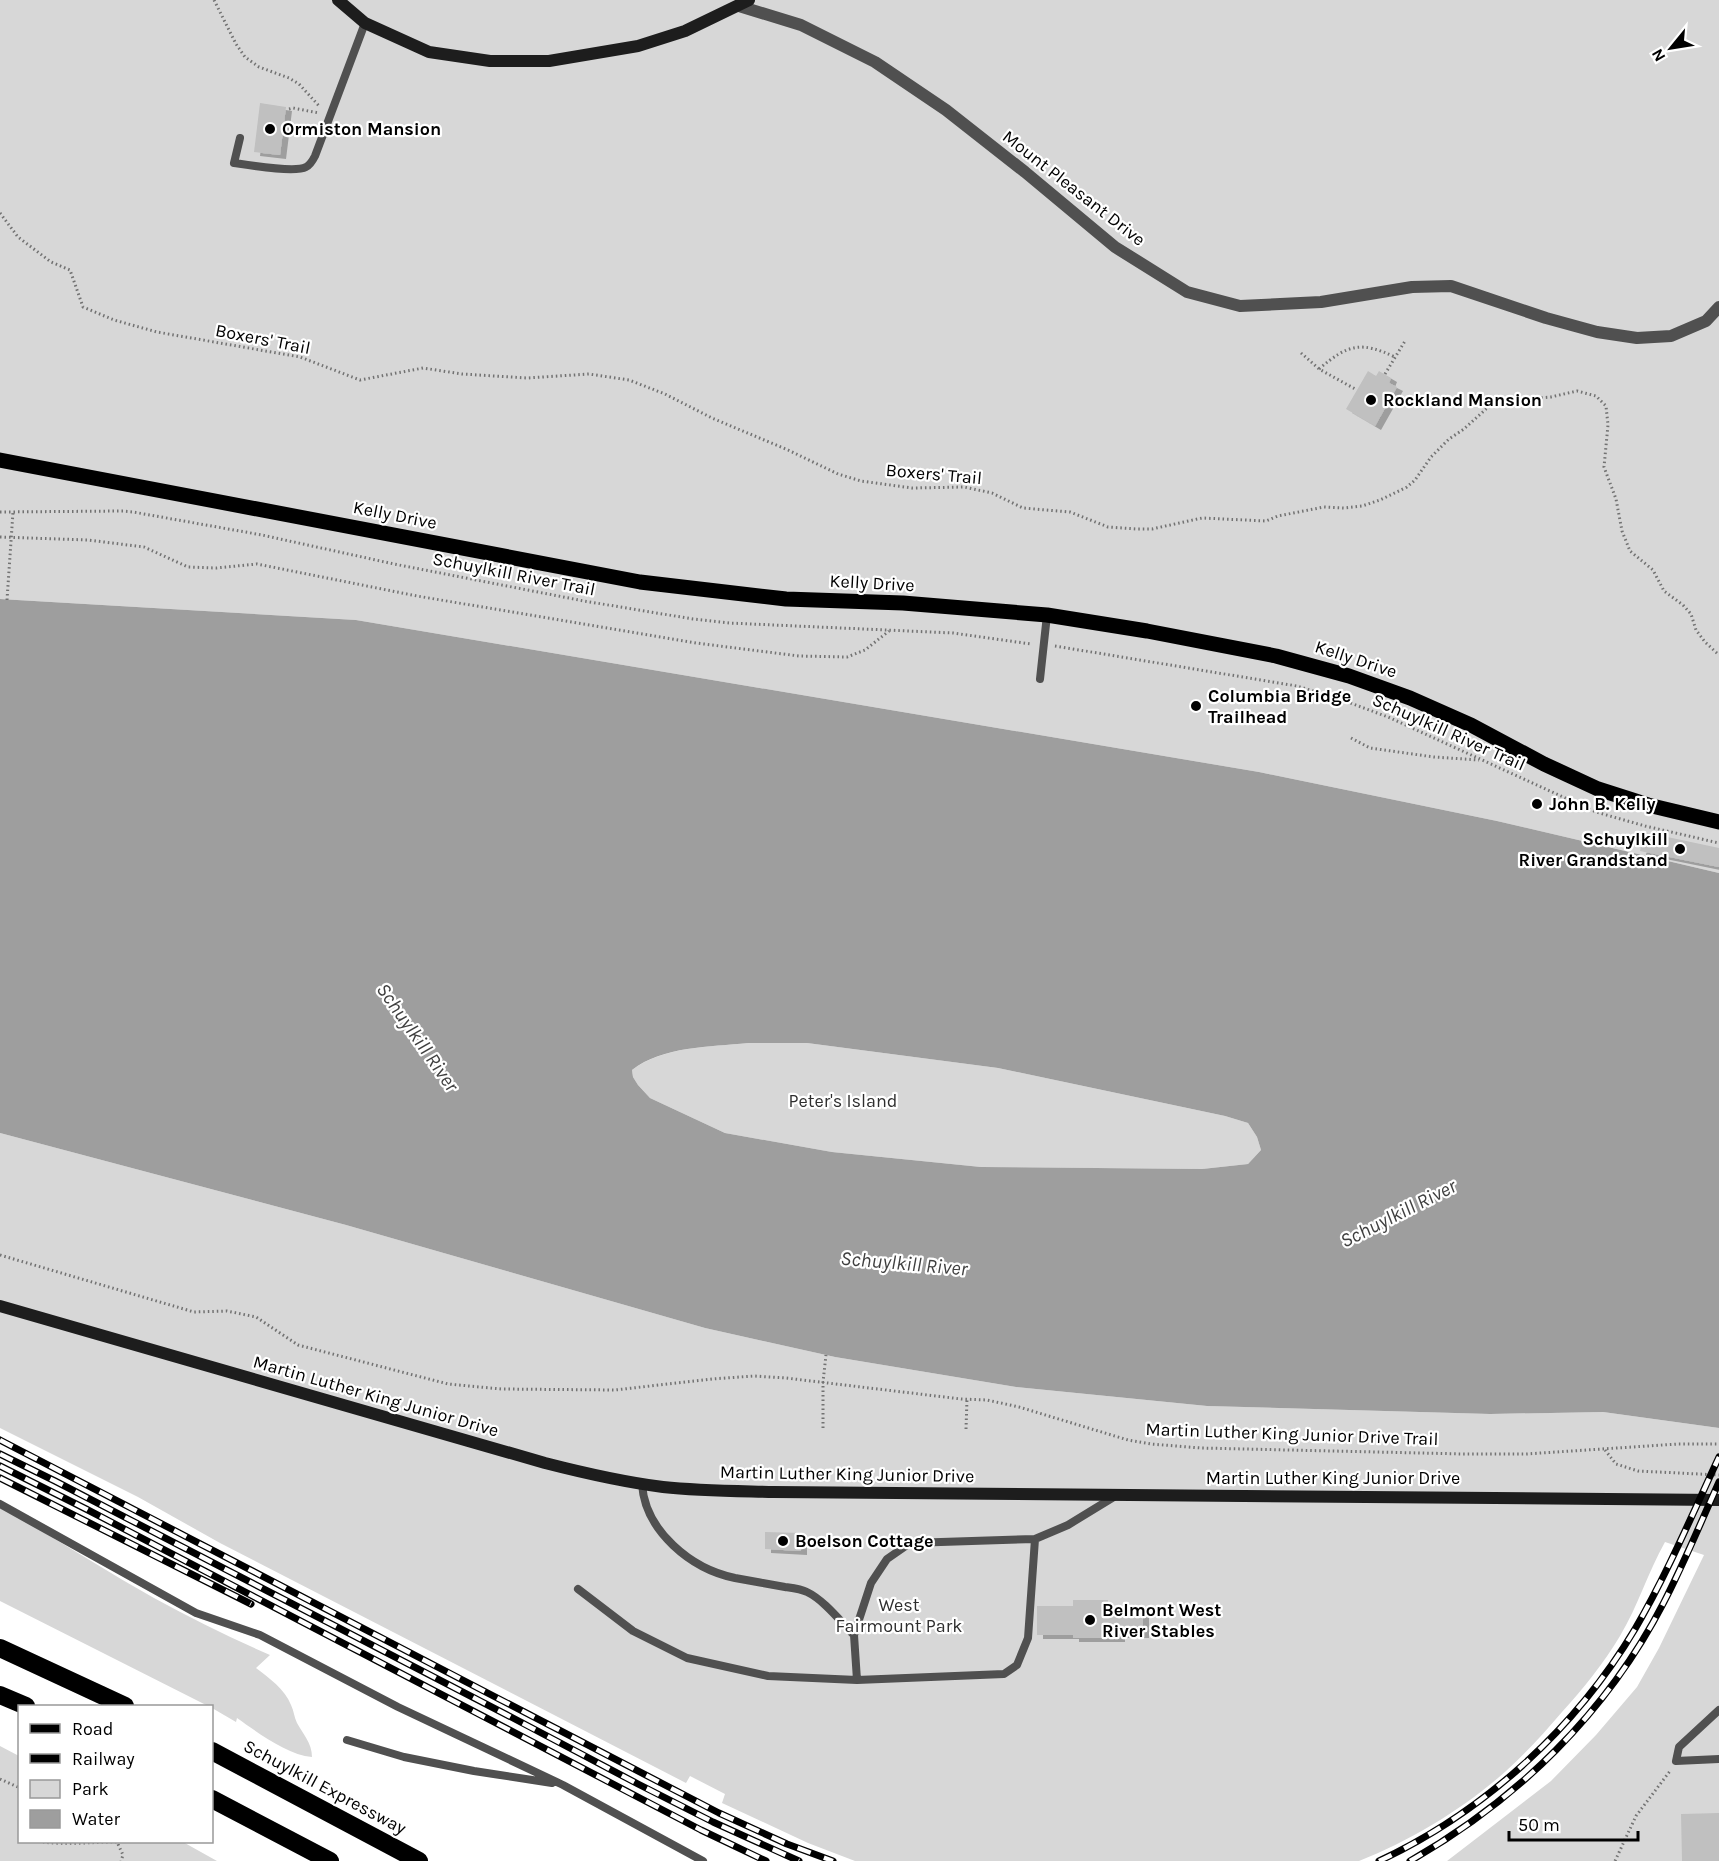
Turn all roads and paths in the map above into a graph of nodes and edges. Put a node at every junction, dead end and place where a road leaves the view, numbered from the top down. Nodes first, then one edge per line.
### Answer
1 (214, 0) edge
2 (338, 0) edge
3 (744, 3) edge
4 (365, 23) junction
5 (288, 109) dead end
6 (329, 115) junction
7 (240, 138) dead end
8 (0, 213) edge
9 (1719, 307) edge
10 (1405, 340) dead end
11 (1301, 353) dead end
12 (1395, 357) junction
13 (1319, 369) junction
14 (1385, 374) dead end
15 (1357, 390) dead end
16 (0, 460) edge
17 (0, 512) edge
18 (14, 512) junction
19 (0, 537) edge
20 (12, 538) junction
21 (7, 600) dead end
22 (1047, 615) junction
23 (890, 631) junction
24 (1027, 643) dead end
25 (1057, 646) dead end
26 (1719, 655) edge
27 (1040, 679) dead end
28 (1351, 738) dead end
29 (1481, 760) junction
30 (1719, 822) edge
31 (1719, 843) edge
32 (0, 1254) edge
33 (0, 1306) edge
34 (826, 1355) dead end
35 (823, 1382) junction
36 (968, 1399) junction
37 (823, 1428) dead end
38 (966, 1429) dead end
39 (1719, 1444) edge
40 (1605, 1450) junction
41 (1719, 1475) edge
42 (642, 1484) junction
43 (1117, 1495) junction
44 (1719, 1500) edge
45 (0, 1504) edge
46 (1035, 1539) junction
47 (578, 1589) dead end
48 (854, 1635) junction
49 (0, 1648) edge
50 (857, 1680) junction
51 (0, 1695) edge
52 (22, 1705) edge
53 (120, 1705) edge
54 (1719, 1710) edge
55 (347, 1740) dead end
56 (213, 1752) edge
57 (1719, 1759) edge
58 (1676, 1761) junction
59 (0, 1779) edge
60 (563, 1785) junction
61 (18, 1787) edge
62 (213, 1800) edge
63 (117, 1843) edge
64 (121, 1861) edge
65 (330, 1861) edge
66 (419, 1861) edge
67 (703, 1861) edge
68 (1615, 1861) edge

1 - 6 path
2 - 4 main road
3 - 4 main road
3 - 9 street, Mount Pleasant Drive
4 - 6 lane
5 - 6 path
6 - 7 lane
8 - 26 path, Boxers' Trail
10 - 12 path
11 - 13 path
12 - 13 path
12 - 14 path
13 - 15 path
16 - 22 main road, Kelly Drive
17 - 18 path, Schuylkill River Trail
18 - 20 path
18 - 23 path, Schuylkill River Trail
19 - 20 path
20 - 21 path
20 - 23 path
22 - 27 lane
22 - 30 main road, Kelly Drive
23 - 24 path, Schuylkill River Trail
25 - 29 path, Schuylkill River Trail
28 - 29 path
29 - 31 path, Schuylkill River Trail
32 - 35 path, Martin Luther King Junior Drive Trail
33 - 42 main road, Martin Luther King Junior Drive
34 - 35 path
35 - 36 path, Martin Luther King Junior Drive Trail
35 - 37 path
36 - 38 path
36 - 40 path, Martin Luther King Junior Drive Trail
39 - 40 path, Martin Luther King Junior Drive Trail
40 - 41 path
42 - 43 main road, Martin Luther King Junior Drive
42 - 48 lane
43 - 44 main road, Martin Luther King Junior Drive
43 - 46 lane
45 - 60 lane
46 - 48 lane
46 - 50 lane
47 - 50 lane
48 - 50 lane
49 - 53 highway
51 - 52 highway
54 - 58 lane
55 - 60 lane
56 - 66 highway, Schuylkill Expressway
57 - 58 lane
58 - 68 path
59 - 61 path
60 - 67 lane
62 - 65 highway
63 - 64 path

